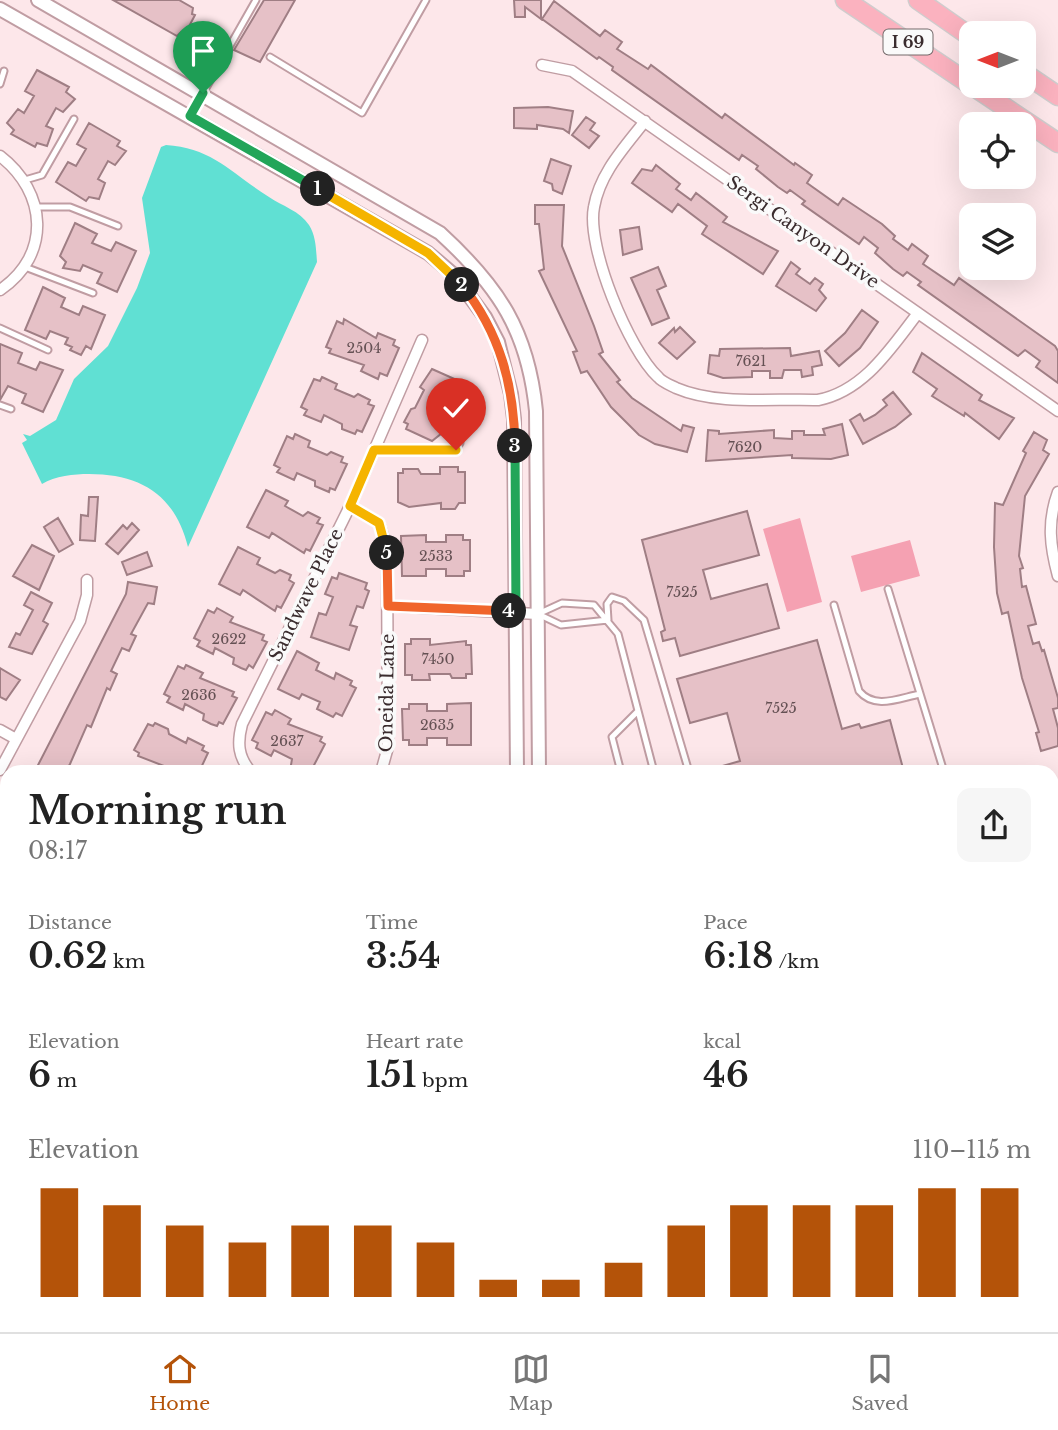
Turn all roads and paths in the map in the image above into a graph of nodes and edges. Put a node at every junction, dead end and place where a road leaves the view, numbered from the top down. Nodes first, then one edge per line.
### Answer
1 (38, 0) edge
2 (256, 0) edge
3 (426, 0) edge
4 (845, 0) edge
5 (918, 0) edge
6 (0, 9) edge
7 (959, 29) edge
8 (270, 57) dead end
9 (542, 65) dead end
10 (4, 71) dead end
11 (959, 76) edge
12 (1036, 81) edge
13 (0, 84) edge
14 (203, 93) junction
15 (1058, 96) edge
16 (991, 98) edge
17 (190, 116) junction
18 (74, 119) dead end
19 (645, 121) junction
20 (1058, 143) edge
21 (0, 156) edge
22 (25, 180) junction
23 (36, 207) junction
24 (118, 226) dead end
25 (25, 267) junction
26 (0, 290) edge
27 (93, 293) dead end
28 (918, 313) junction
29 (0, 328) edge
30 (422, 340) dead end
31 (48, 350) dead end
32 (0, 405) edge
33 (10, 410) dead end
34 (1058, 411) edge
35 (460, 423) dead end
36 (374, 450) junction
37 (1058, 492) edge
38 (350, 506) junction
39 (1058, 576) edge
40 (87, 580) dead end
41 (888, 589) dead end
42 (834, 605) dead end
43 (388, 606) junction
44 (516, 612) junction
45 (538, 614) junction
46 (608, 620) junction
47 (920, 694) junction
48 (638, 711) junction
49 (0, 730) edge
50 (16, 739) junction
51 (3, 765) edge
52 (246, 765) edge
53 (383, 765) edge
54 (517, 765) edge
55 (539, 765) edge
56 (619, 765) edge
57 (652, 765) edge
58 (687, 765) edge
59 (942, 765) edge

1 - 14 street
2 - 14 lane
3 - 8 lane
4 - 11 highway, I 69
5 - 7 highway, I 69
6 - 17 street
9 - 19 street, Sergi Canyon Drive
10 - 13 lane
12 - 15 highway
14 - 17 lane
14 - 45 street
16 - 20 highway, I 69
17 - 44 street
18 - 22 lane
19 - 28 street, Sergi Canyon Drive
19 - 28 street
21 - 22 street
22 - 23 street
23 - 24 lane
23 - 25 street
25 - 26 street
25 - 27 lane
28 - 34 street, Sergi Canyon Drive
29 - 31 lane
30 - 36 street, Sandwave Place
32 - 33 lane
35 - 36 lane
36 - 38 street, Sandwave Place
37 - 39 street
38 - 43 street, Oneida Lane
38 - 52 street, Sandwave Place
40 - 50 street
41 - 47 lane
42 - 47 lane
43 - 44 street
43 - 53 street, Oneida Lane
44 - 45 street
44 - 54 street
45 - 46 lane
45 - 46 lane
45 - 55 street
46 - 48 lane
46 - 58 lane
47 - 59 lane
48 - 56 lane
48 - 57 lane
49 - 50 street
50 - 51 street

